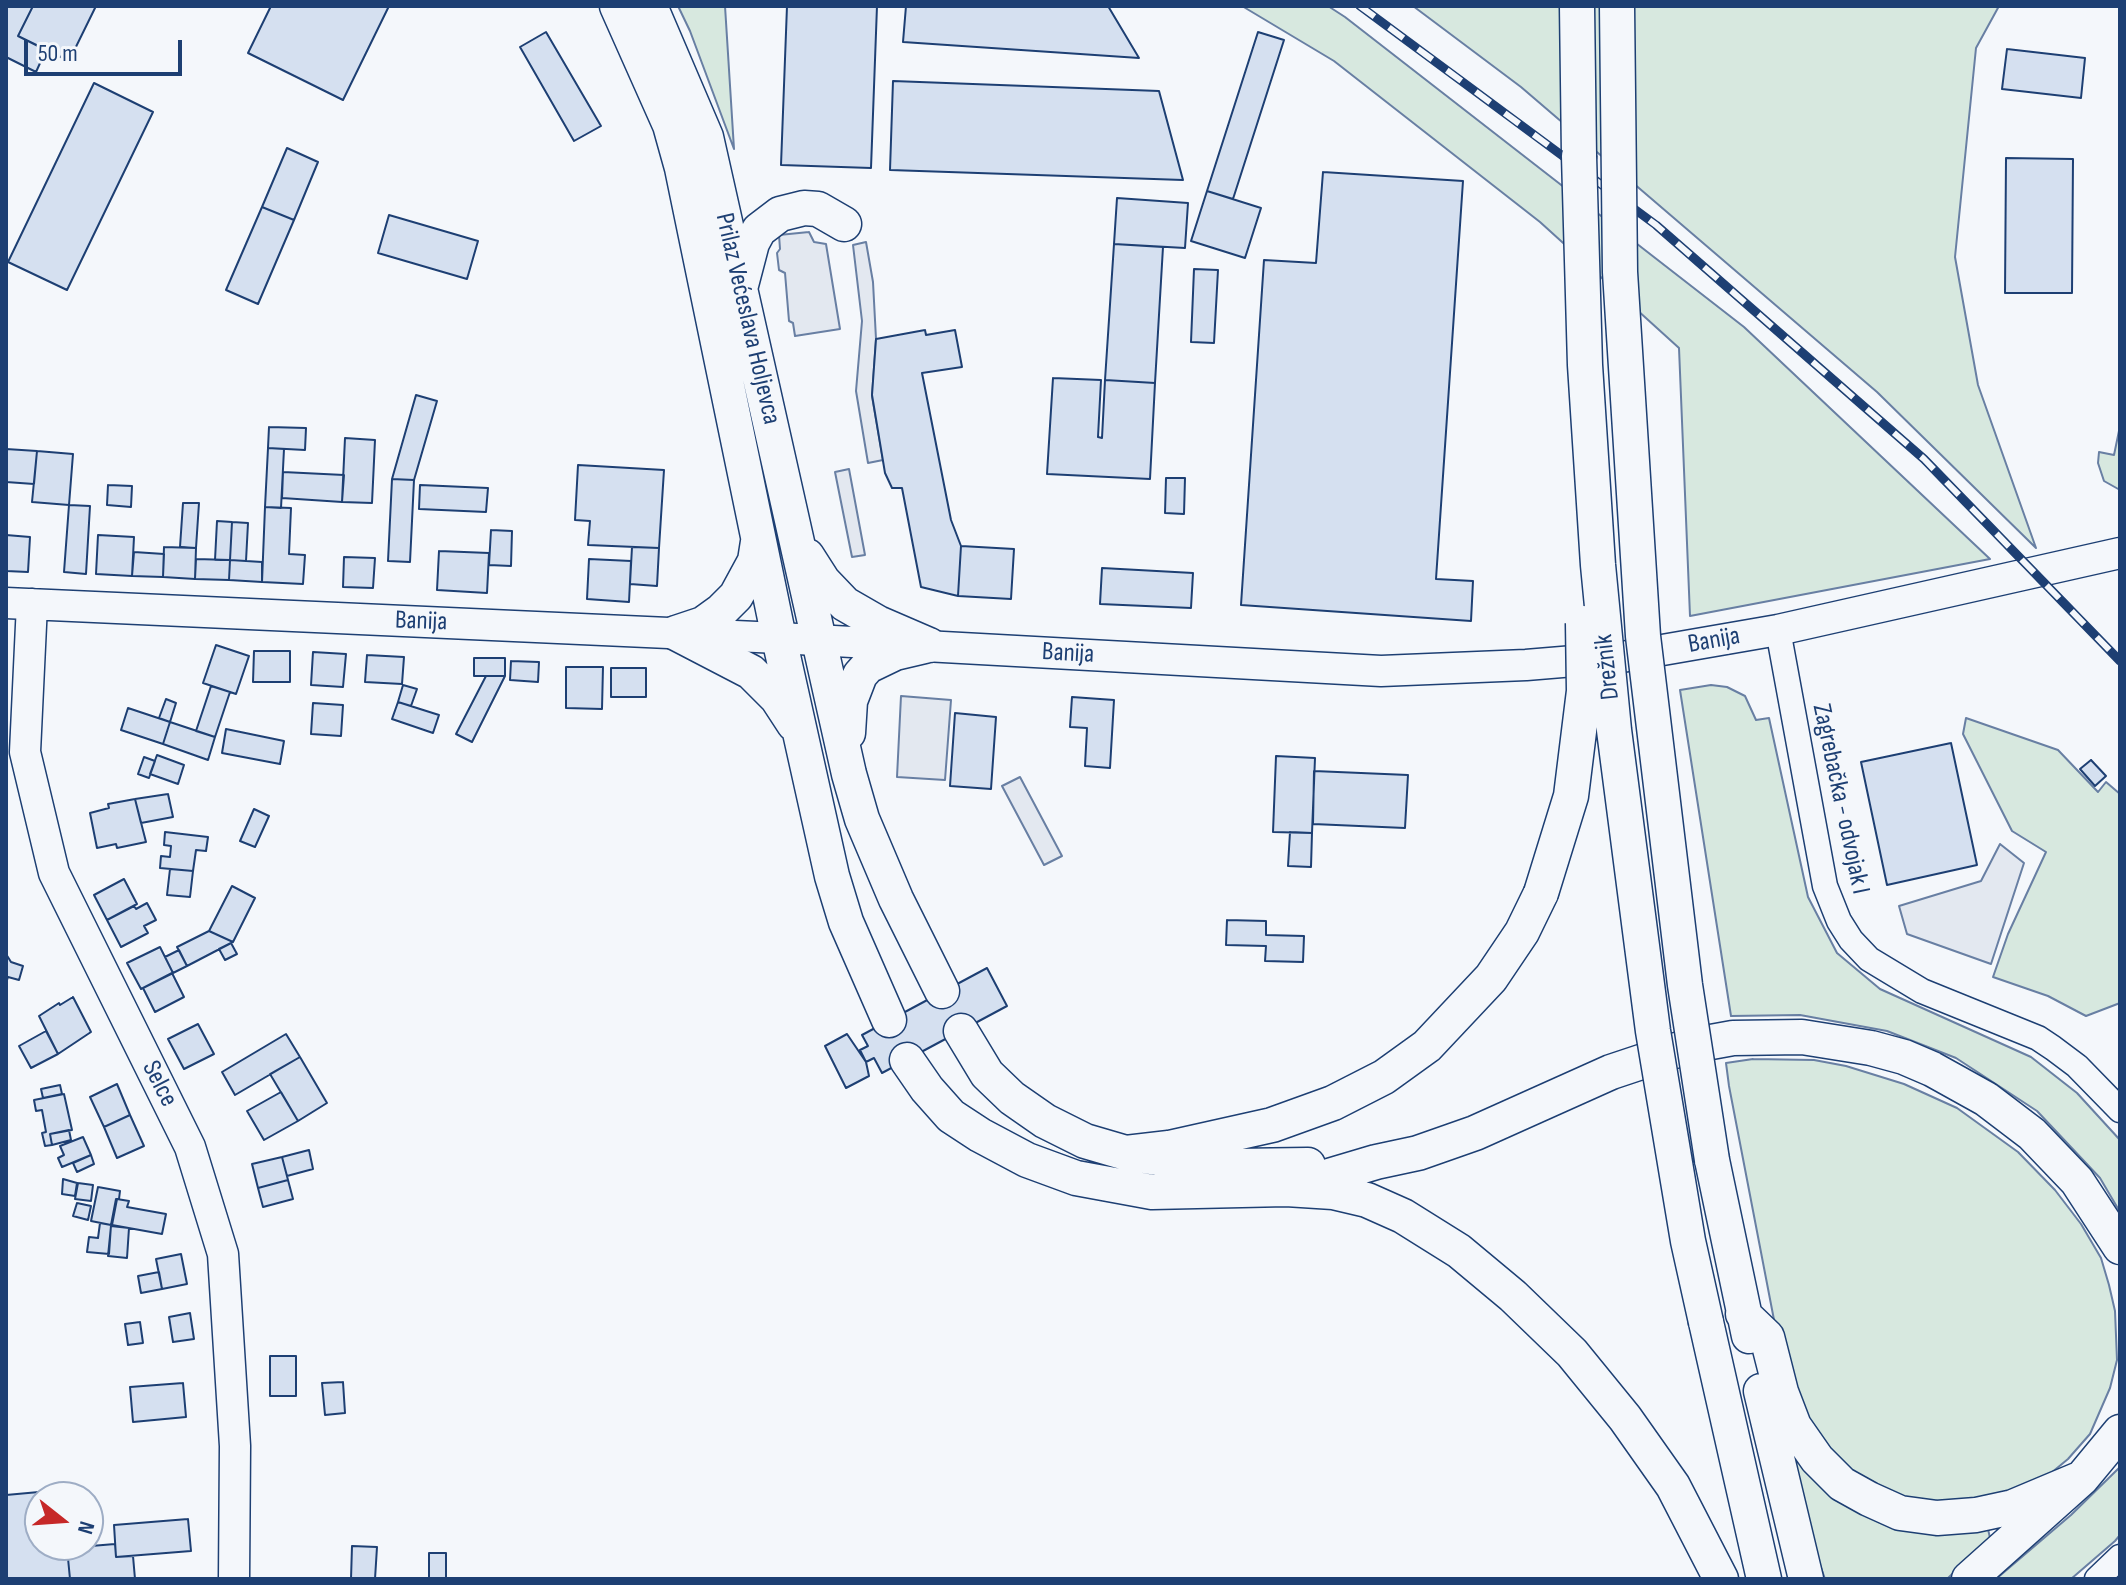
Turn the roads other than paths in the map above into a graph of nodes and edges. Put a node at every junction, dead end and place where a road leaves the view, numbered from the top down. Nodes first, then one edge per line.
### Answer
1 (617, 6) edge
2 (650, 6) edge
3 (1577, 6) edge
4 (1617, 6) edge
5 (844, 224) dead end
6 (740, 289) junction
7 (1589, 433) junction
8 (793, 531) junction
9 (759, 537) junction
10 (2120, 553) edge
11 (19, 604) edge
12 (1778, 630) junction
13 (676, 633) junction
14 (779, 638) junction
15 (818, 640) junction
16 (929, 645) junction
17 (801, 736) junction
18 (849, 774) junction
19 (942, 991) dead end
20 (889, 1020) dead end
21 (961, 1031) dead end
22 (907, 1060) dead end
23 (2120, 1110) edge
24 (1126, 1153) junction
25 (1376, 1162) junction
26 (1286, 1189) junction
27 (2120, 1247) edge
28 (1743, 1314) junction
29 (2120, 1432) edge
30 (2082, 1478) junction
31 (2120, 1557) edge
32 (234, 1579) edge
33 (1721, 1579) edge
34 (1764, 1579) edge
35 (1806, 1579) edge
36 (1969, 1579) edge
37 (2097, 1579) edge

1 - 9 highway, Prilaz Većeslava Holjevca
2 - 6 highway, Prilaz Većeslava Holjevca
3 - 7 highway, Drežnik, bridge
4 - 28 highway, Drežnik, bridge
5 - 6 highway
6 - 8 highway, Prilaz Većeslava Holjevca
7 - 24 highway, bridge
7 - 34 highway, Drežnik, bridge
8 - 15 highway, Prilaz Većeslava Holjevca
8 - 16 highway
9 - 13 highway
9 - 14 highway, Prilaz Većeslava Holjevca
10 - 12 main road, Banija
11 - 13 main road, Banija
11 - 32 main road, Selce
12 - 16 main road, Banija
12 - 23 street, Zagrebačka - odvojak I
13 - 14 main road, Banija
13 - 17 highway
14 - 15 main road, Banija
14 - 17 highway, Prilaz Većeslava Holjevca
15 - 16 main road, Banija
15 - 18 highway, Prilaz Većeslava Holjevca
16 - 18 highway
17 - 20 highway, Prilaz Većeslava Holjevca
18 - 19 highway
21 - 24 highway
22 - 26 highway
24 - 25 highway
25 - 26 highway
25 - 27 highway
26 - 33 highway
28 - 30 highway
28 - 35 highway, Drežnik
29 - 30 highway
30 - 36 highway
31 - 37 street

